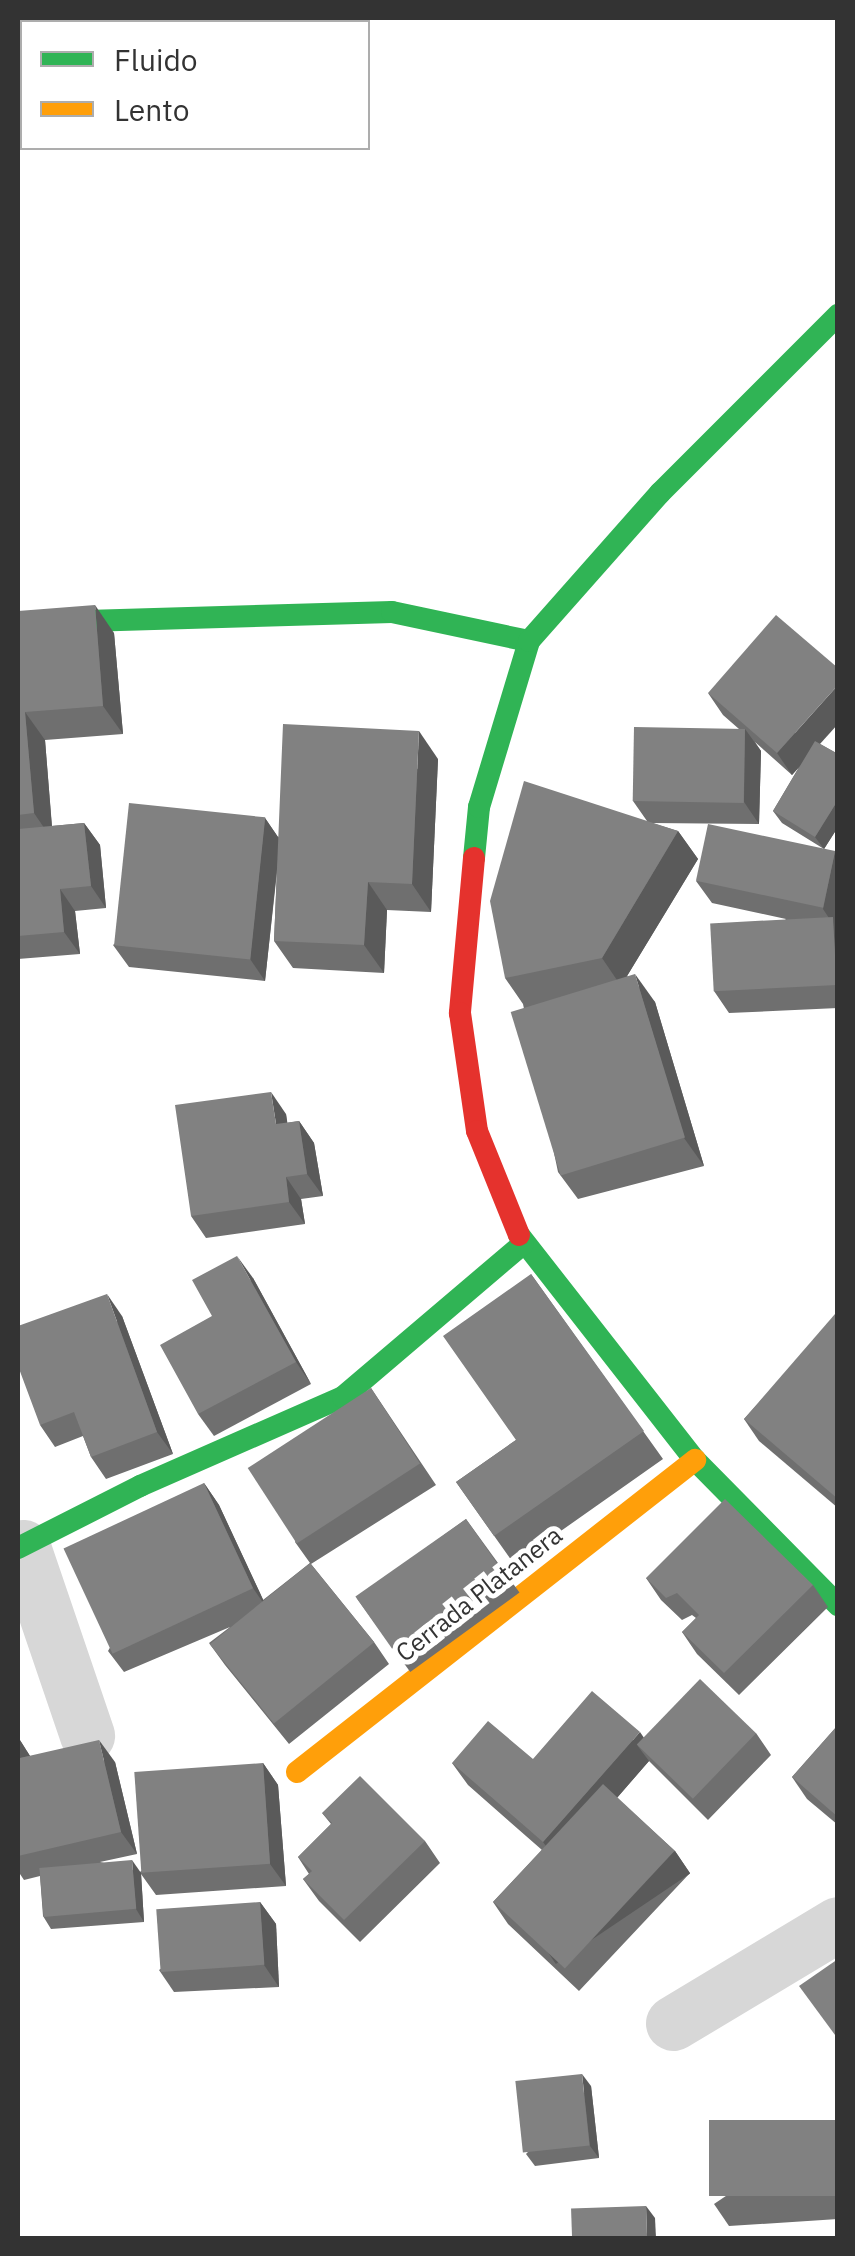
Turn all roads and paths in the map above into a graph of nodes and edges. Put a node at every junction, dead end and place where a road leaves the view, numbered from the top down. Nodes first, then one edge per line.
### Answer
1 (838, 314) edge
2 (18, 622) edge
3 (529, 641) junction
4 (523, 1244) junction
5 (695, 1460) junction
6 (20, 1548) edge
7 (838, 1605) edge
8 (87, 1735) dead end
9 (297, 1772) dead end
10 (838, 1924) edge
11 (672, 2022) dead end

1 - 3 street
2 - 3 street
3 - 4 street
4 - 5 street
4 - 6 street
5 - 7 street
5 - 9 street, Cerrada Platanera
6 - 8 street
10 - 11 street

